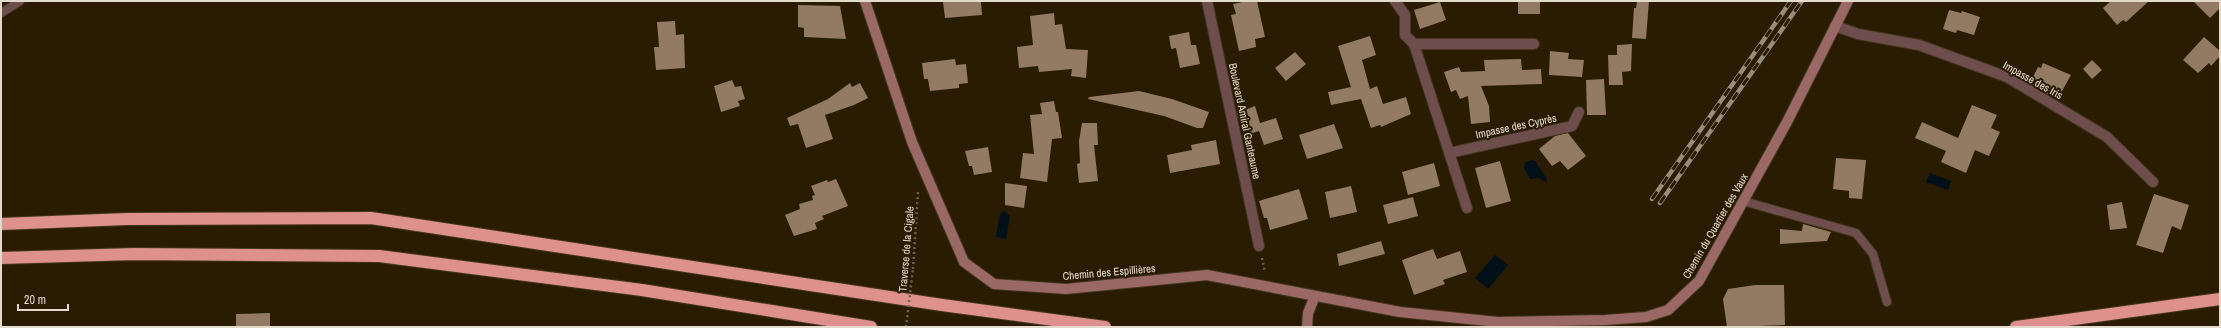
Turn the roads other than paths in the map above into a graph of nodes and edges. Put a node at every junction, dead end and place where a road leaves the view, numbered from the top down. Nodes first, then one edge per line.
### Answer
1 (20, 1) edge
2 (865, 1) edge
3 (1207, 1) edge
4 (1395, 1) edge
5 (1848, 1) edge
6 (1, 13) edge
7 (1835, 26) junction
8 (1414, 44) junction
9 (1534, 44) dead end
10 (1579, 112) dead end
11 (1449, 153) junction
12 (2153, 182) dead end
13 (1743, 201) junction
14 (1467, 208) dead end
15 (1, 224) edge
16 (1259, 246) road end
17 (1, 258) edge
18 (1315, 296) junction
19 (2220, 299) edge
20 (1887, 302) dead end
21 (871, 327) edge
22 (1105, 327) edge
23 (1307, 327) edge
24 (2016, 327) edge

1 - 6 lane
2 - 18 street, Chemin des Espillières
3 - 16 street, Boulevard Amiral Ganteaume
4 - 8 street
5 - 7 street, Chemin du Quartier des Vaux
7 - 12 street, Impasse des Iris
7 - 13 street, Chemin du Quartier des Vaux
8 - 9 street
8 - 11 street
10 - 11 street, Impasse des Cyprès
11 - 14 street
13 - 18 street, Chemin du Quartier des Vaux
13 - 20 lane
15 - 22 highway
17 - 21 highway
18 - 23 street
19 - 24 highway

